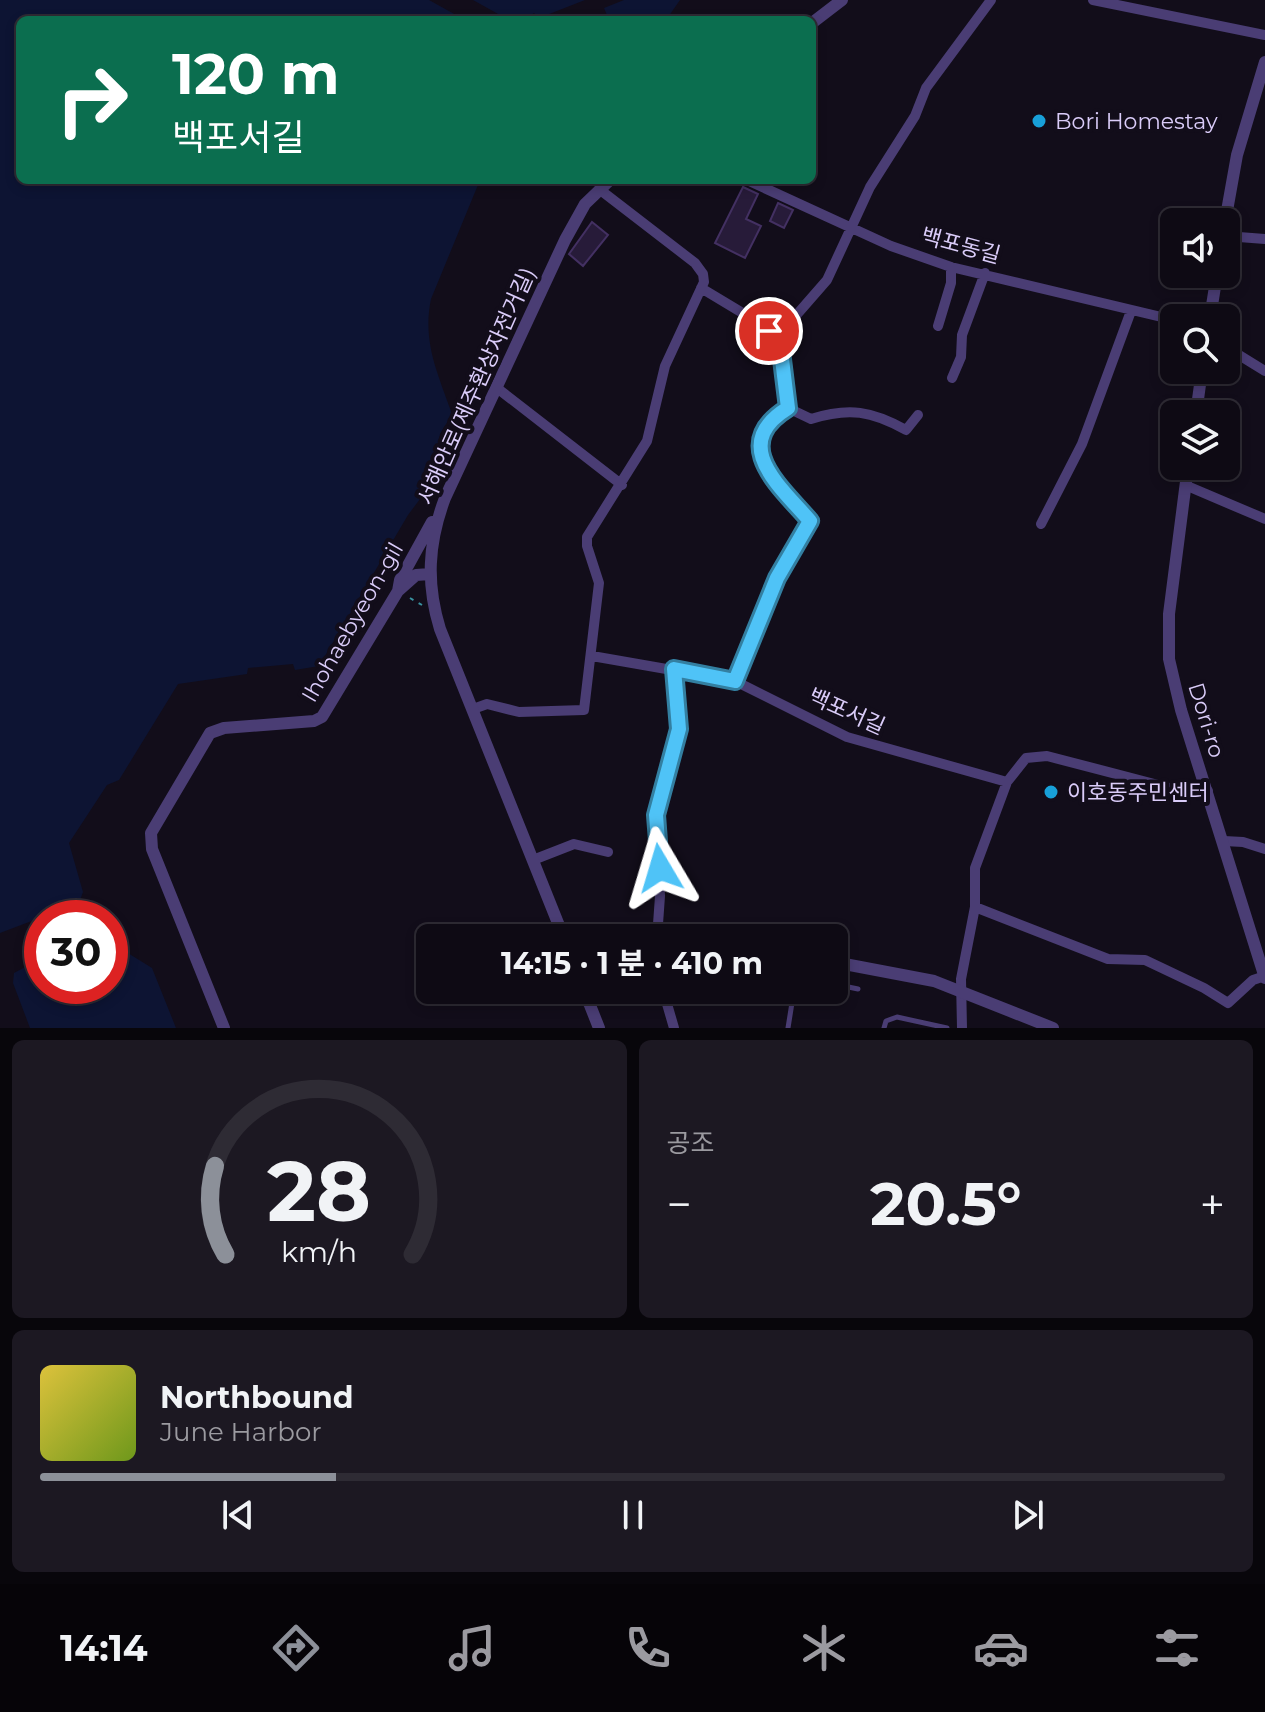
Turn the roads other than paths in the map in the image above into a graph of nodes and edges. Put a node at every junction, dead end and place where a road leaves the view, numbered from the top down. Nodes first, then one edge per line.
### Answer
1 (842, 0) edge
2 (991, 0) edge
3 (1093, 0) edge
4 (816, 20) edge
5 (1265, 35) edge
6 (1265, 62) edge
7 (605, 184) edge
8 (756, 184) edge
9 (599, 189) junction
10 (1228, 208) edge
11 (852, 227) junction
12 (1240, 237) edge
13 (1265, 239) edge
14 (951, 267) junction
15 (985, 273) junction
16 (701, 288) junction
17 (1131, 311) junction
18 (1160, 317) edge
19 (938, 326) dead end
20 (779, 335) junction
21 (1240, 356) edge
22 (1265, 371) edge
23 (952, 378) dead end
24 (497, 388) junction
25 (788, 408) junction
26 (918, 415) dead end
27 (1186, 480) edge
28 (622, 485) junction
29 (1185, 485) junction
30 (445, 498) junction
31 (1265, 519) edge
32 (1041, 524) dead end
33 (430, 574) junction
34 (398, 591) junction
35 (592, 656) junction
36 (674, 669) junction
37 (735, 681) junction
38 (473, 709) junction
39 (1007, 782) junction
40 (1208, 791) junction
41 (1224, 841) junction
42 (1265, 849) edge
43 (608, 852) dead end
44 (533, 860) junction
45 (975, 907) junction
46 (558, 924) edge
47 (658, 924) edge
48 (848, 964) edge
49 (1264, 972) edge
50 (848, 987) edge
51 (858, 989) dead end
52 (961, 990) junction
53 (589, 1004) edge
54 (667, 1004) edge
55 (792, 1004) edge
56 (224, 1028) edge
57 (599, 1028) edge
58 (674, 1028) edge
59 (788, 1028) edge
60 (884, 1028) edge
61 (947, 1028) edge
62 (962, 1028) edge
63 (1053, 1028) edge

1 - 4 street
2 - 11 street
3 - 5 street
6 - 10 street
7 - 9 street, 서해안로(제주환상자전거길)
8 - 11 street, 백포동길
9 - 16 street
9 - 24 street, 서해안로(제주환상자전거길)
11 - 14 street, 백포동길
11 - 20 street
12 - 13 street
14 - 15 street, 백포동길
14 - 19 street
15 - 17 street, 백포동길
15 - 23 street
16 - 20 street
16 - 28 street
17 - 18 street, 백포동길
17 - 32 street
20 - 25 street
21 - 22 street
24 - 28 street
24 - 30 street, 서해안로(제주환상자전거길)
25 - 26 street
25 - 37 street
27 - 29 street, Dori-ro
28 - 35 street
29 - 31 street
29 - 40 street, Dori-ro
30 - 33 street, 서해안로(제주환상자전거길)
30 - 34 street, Ihohaebyeon-gil
33 - 34 street
33 - 38 street, 서해안로(제주환상자전거길)
34 - 56 street, Ihohaebyeon-gil
35 - 36 street, 백포서길
35 - 38 street
36 - 37 street, 백포서길
36 - 47 street
37 - 39 street, 백포서길
38 - 44 street, 서해안로(제주환상자전거길)
39 - 40 street
39 - 45 street
40 - 41 street, Dori-ro
41 - 42 street
41 - 49 street, Dori-ro
43 - 44 street
44 - 46 street, 서해안로(제주환상자전거길)
45 - 49 street
45 - 52 street
48 - 52 street
50 - 51 lane
52 - 62 street
52 - 63 street
53 - 57 street
54 - 58 street
55 - 59 lane
60 - 61 lane

